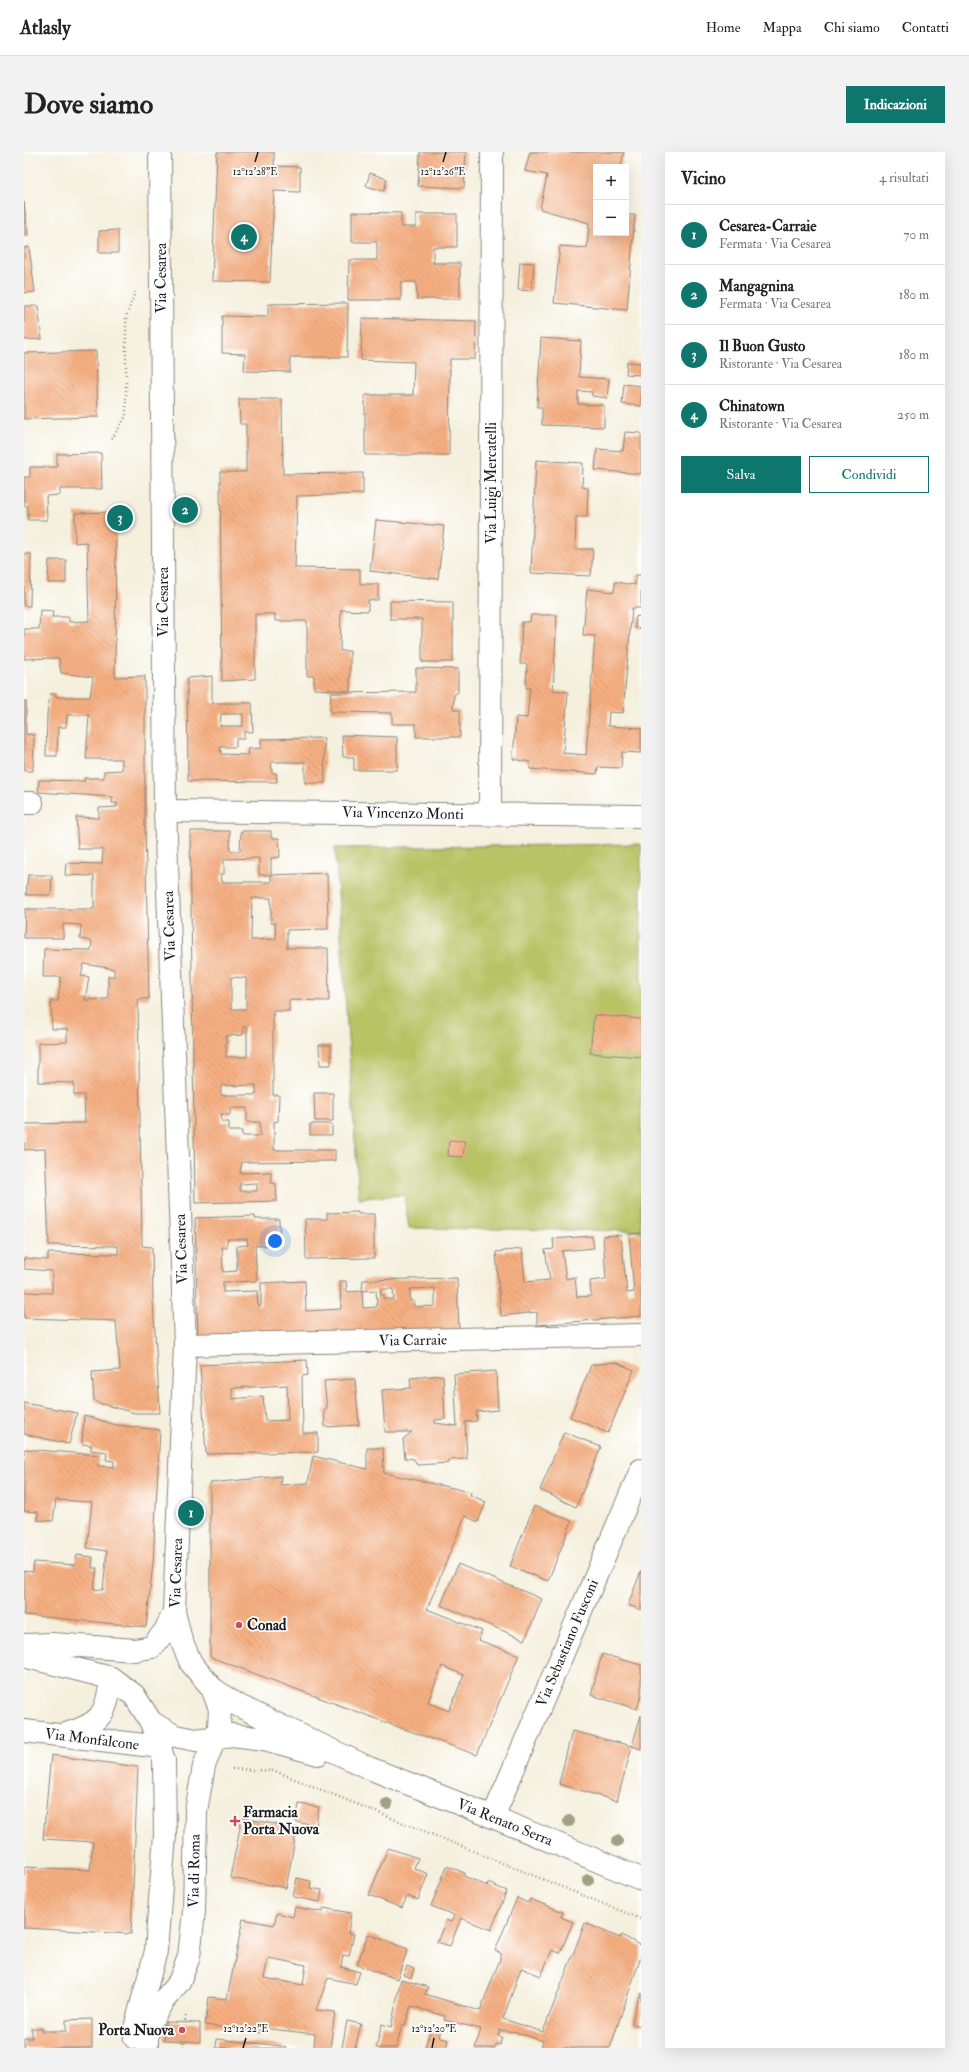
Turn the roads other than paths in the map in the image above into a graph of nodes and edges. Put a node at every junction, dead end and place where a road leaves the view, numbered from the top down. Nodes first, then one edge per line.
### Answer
1 (160, 152) edge
2 (492, 152) edge
3 (165, 811) junction
4 (490, 814) junction
5 (641, 816) edge
6 (641, 1335) edge
7 (185, 1345) junction
8 (641, 1470) edge
9 (174, 1612) junction
10 (24, 1645) edge
11 (24, 1656) edge
12 (111, 1678) junction
13 (212, 1688) junction
14 (151, 1722) junction
15 (24, 1731) edge
16 (60, 1736) junction
17 (217, 1738) junction
18 (161, 1748) junction
19 (369, 1768) junction
20 (493, 1817) junction
21 (641, 1879) edge
22 (136, 2048) edge
23 (147, 2048) edge

1 - 3 street, Via Cesarea
2 - 4 street, Via Luigi Mercatelli
3 - 4 street, Via Vincenzo Monti
3 - 7 street, Via Cesarea
4 - 5 street, Via Vincenzo Monti
6 - 7 street, Via Carraie
7 - 9 street, Via Cesarea
8 - 20 street, Via Sebastiano Fusconi
9 - 10 street
9 - 13 street, Via Cesarea
11 - 12 street
12 - 14 street, Via di Roma
12 - 16 street
13 - 17 street, Via di Roma
13 - 19 street, Via Renato Serra
14 - 17 street, Via Renato Serra
14 - 18 street, Via di Roma
15 - 16 street, Via Monfalcone
16 - 18 street, Via Monfalcone
17 - 19 street, Via Renato Serra
17 - 23 street, Via di Roma
18 - 22 street, Via di Roma
19 - 20 street, Via Renato Serra
20 - 21 street, Via Renato Serra

